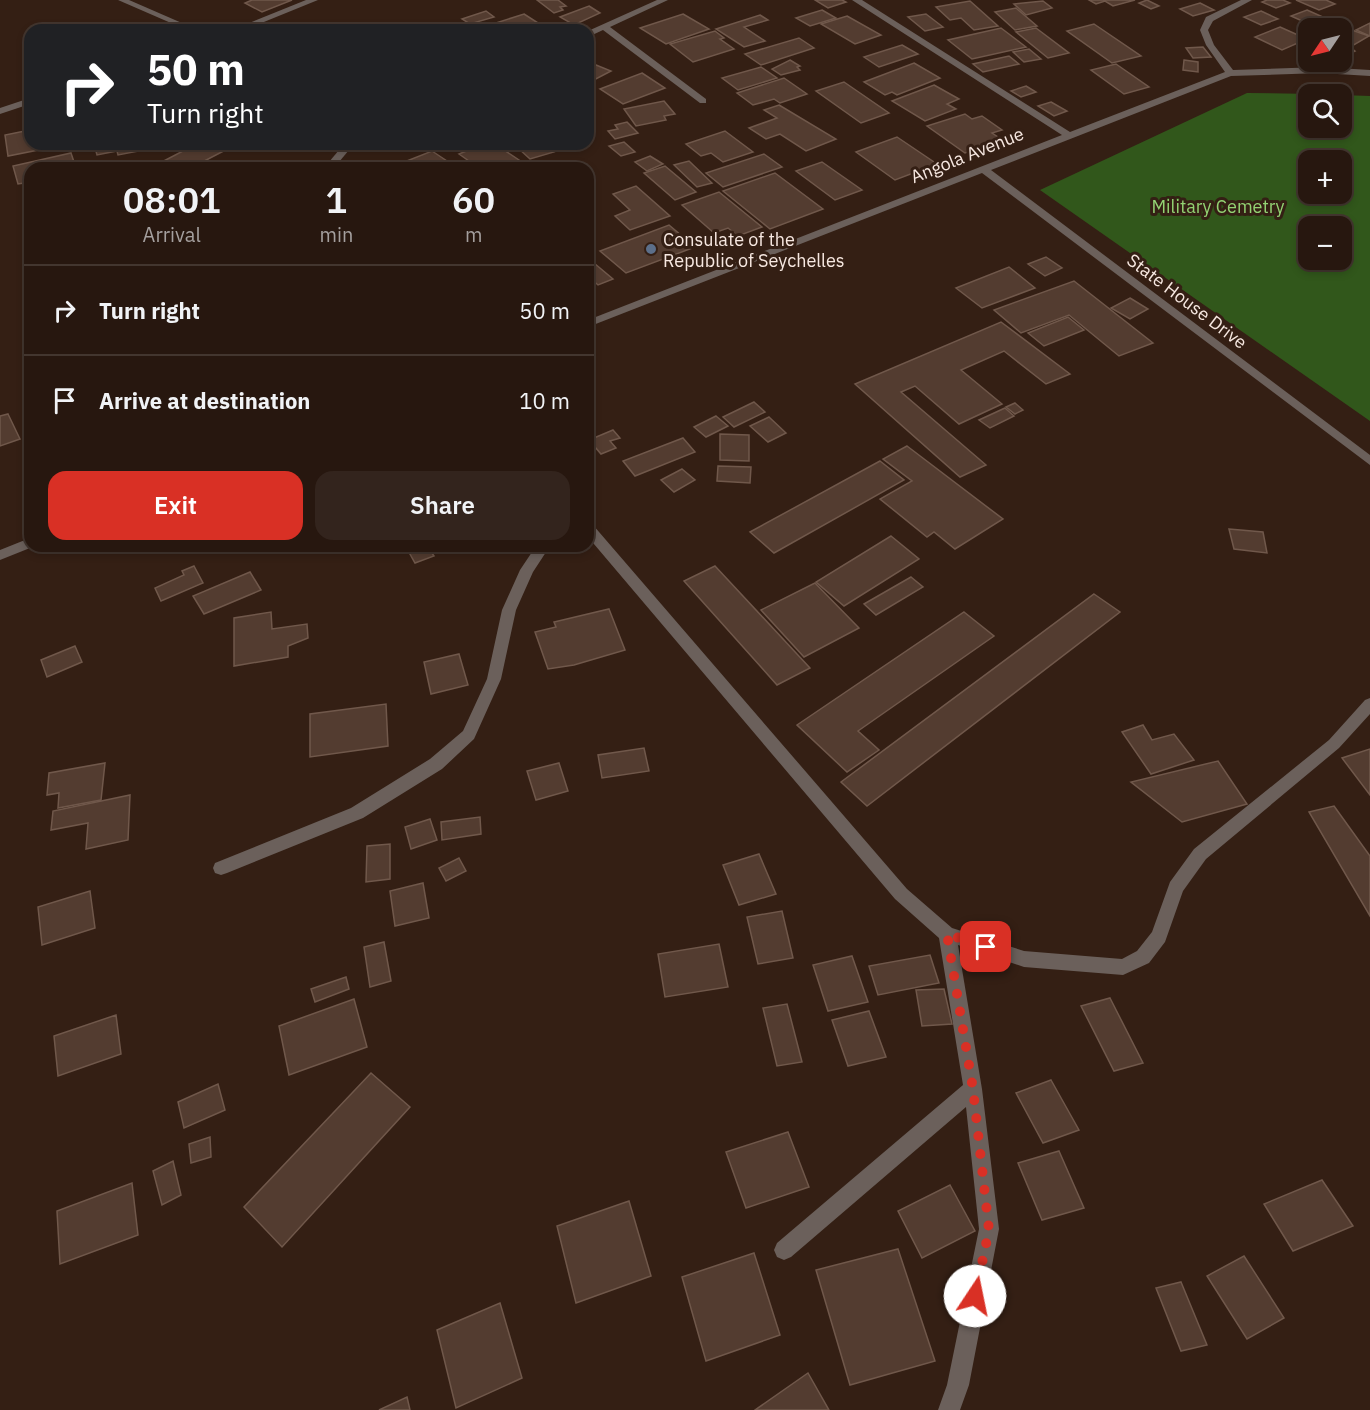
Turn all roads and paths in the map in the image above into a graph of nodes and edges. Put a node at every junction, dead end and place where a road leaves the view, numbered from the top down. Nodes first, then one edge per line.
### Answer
1 (122, 0) edge
2 (314, 0) edge
3 (664, 0) edge
4 (855, 0) edge
5 (1248, 0) edge
6 (180, 24) edge
7 (252, 24) edge
8 (604, 27) junction
9 (594, 31) edge
10 (1230, 73) junction
11 (1370, 73) edge
12 (704, 101) dead end
13 (24, 103) edge
14 (0, 111) edge
15 (1066, 135) junction
16 (344, 150) edge
17 (334, 162) edge
18 (982, 169) junction
19 (594, 322) edge
20 (1370, 461) edge
21 (594, 535) edge
22 (24, 545) edge
23 (539, 552) edge
24 (0, 555) edge
25 (1370, 704) edge
26 (220, 868) dead end
27 (947, 934) junction
28 (973, 1089) junction
29 (784, 1250) dead end
30 (949, 1410) edge

1 - 6 street
2 - 7 street
3 - 8 street
4 - 15 street
5 - 10 street
8 - 9 street
8 - 12 street
10 - 11 street, Angola Avenue
10 - 15 street, Angola Avenue
13 - 14 street
15 - 18 street, Angola Avenue
16 - 17 street
18 - 19 street, Angola Avenue
18 - 20 street, State House Drive
21 - 27 street
22 - 24 street
23 - 26 street
25 - 27 street
27 - 28 street
28 - 29 street
28 - 30 street

